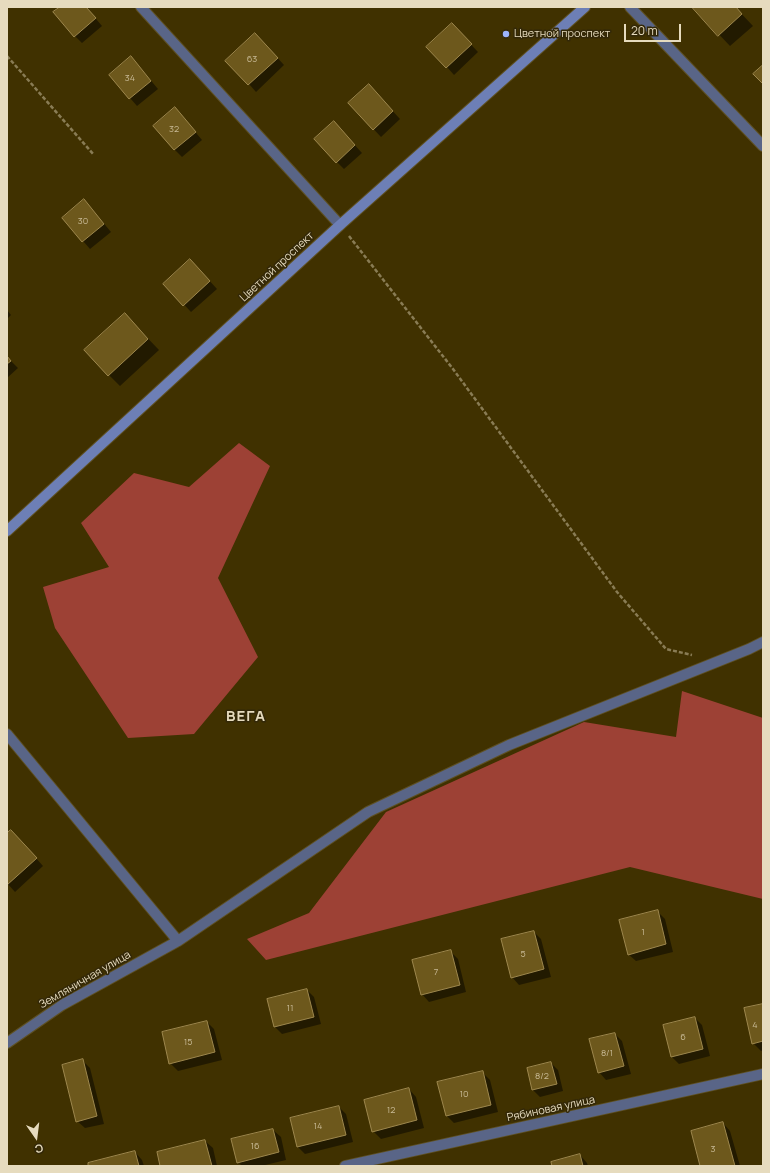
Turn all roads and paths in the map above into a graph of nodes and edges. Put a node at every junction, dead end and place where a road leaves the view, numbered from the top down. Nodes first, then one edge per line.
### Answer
1 (140, 7) edge
2 (585, 7) edge
3 (630, 7) edge
4 (7, 56) edge
5 (763, 146) edge
6 (94, 155) dead end
7 (340, 225) junction
8 (7, 531) edge
9 (763, 642) edge
10 (717, 661) junction
11 (7, 734) edge
12 (178, 941) junction
13 (7, 1043) edge
14 (763, 1074) edge
15 (345, 1166) edge

1 - 7 street
2 - 7 street, Цветной проспект
3 - 5 street
4 - 6 path
7 - 8 street, Цветной проспект
7 - 10 path
9 - 10 street, Земляничная улица
10 - 12 street, Земляничная улица
11 - 12 street
12 - 13 street, Земляничная улица
14 - 15 street, Рябиновая улица

